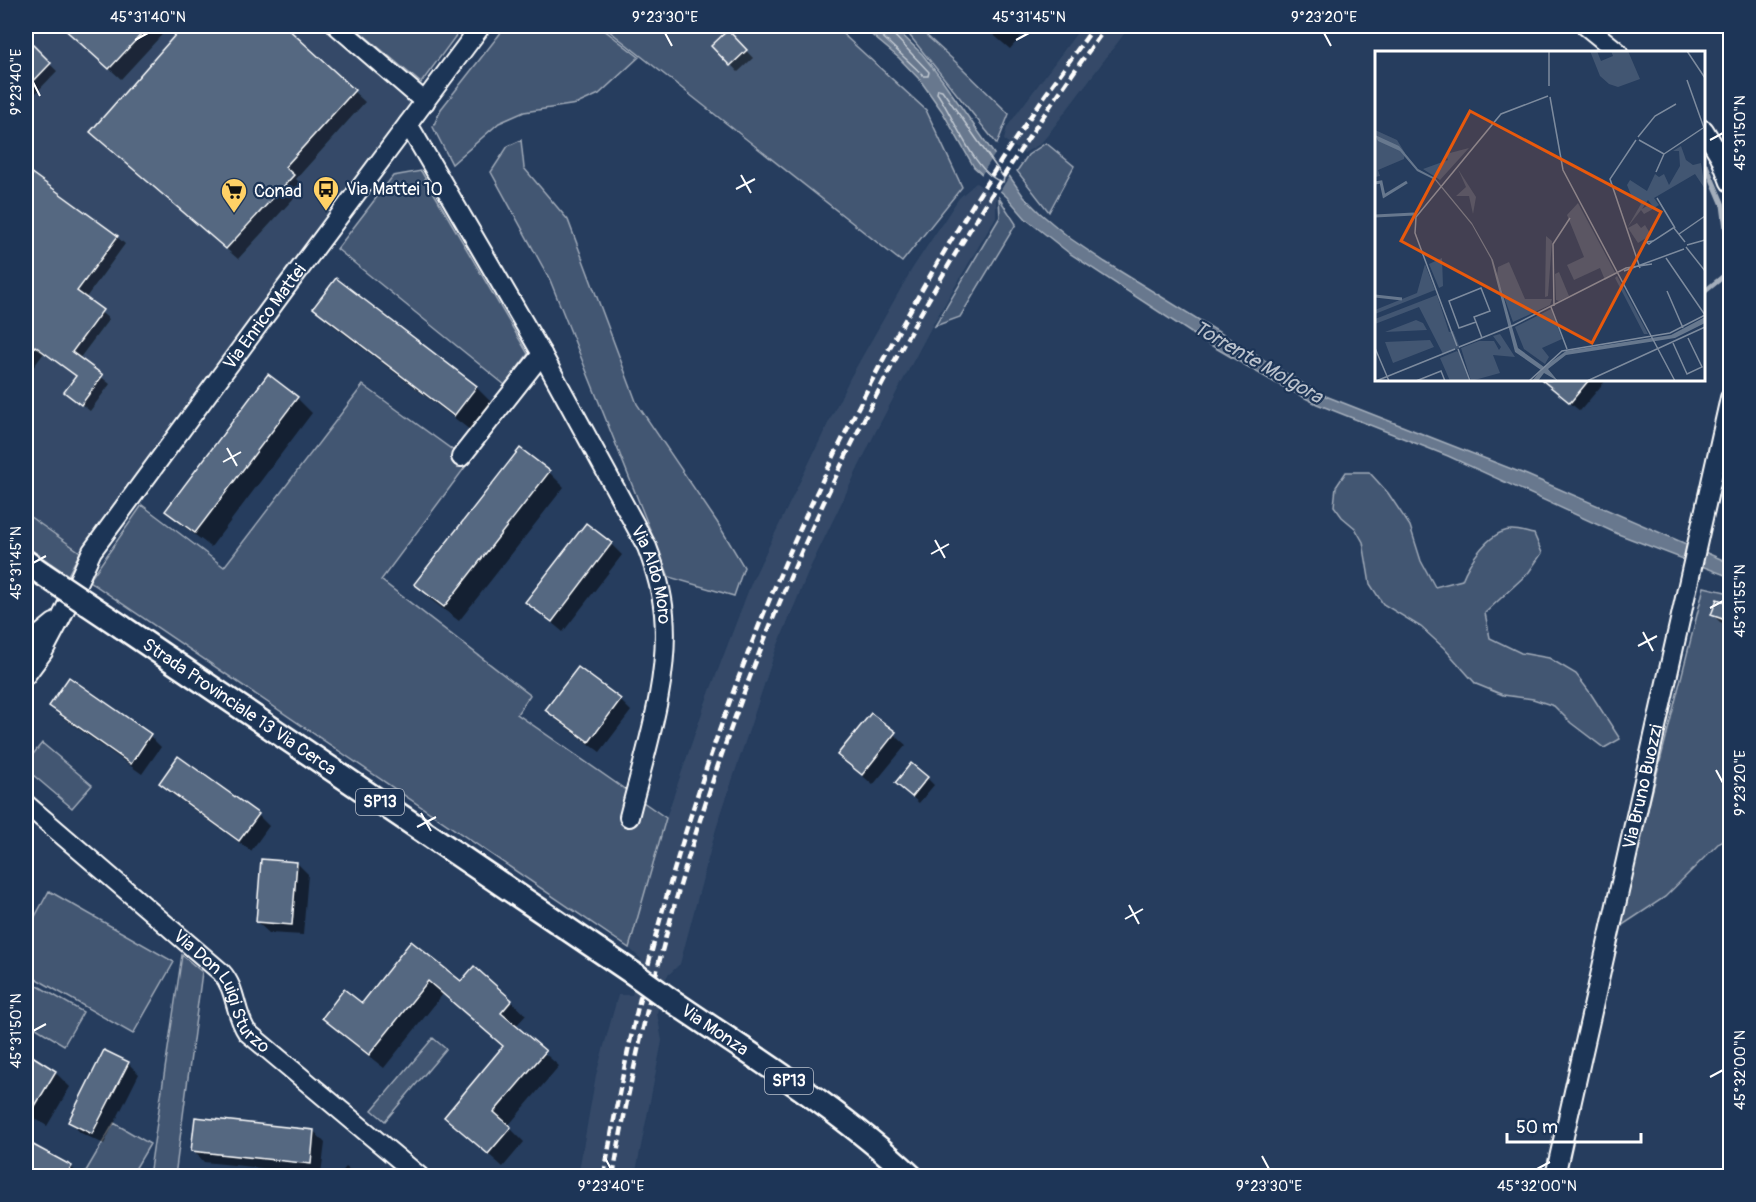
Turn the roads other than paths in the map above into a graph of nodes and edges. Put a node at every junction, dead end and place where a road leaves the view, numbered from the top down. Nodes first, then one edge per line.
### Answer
1 (337, 26) edge
2 (481, 26) edge
3 (1586, 26) edge
4 (1617, 51) edge
5 (424, 102) junction
6 (408, 124) junction
7 (1705, 132) edge
8 (1731, 182) edge
9 (542, 354) junction
10 (1731, 398) edge
11 (461, 457) dead end
12 (34, 568) edge
13 (62, 616) junction
14 (26, 646) edge
15 (26, 675) edge
16 (26, 804) edge
17 (629, 817) dead end
18 (662, 994) joint
19 (419, 1176) edge
20 (911, 1176) edge
21 (1555, 1176) edge

1 - 5 street
2 - 5 street, Via Enrico Mattei
3 - 4 street
5 - 6 street, Via Enrico Mattei
6 - 9 street, Via Aldo Moro
6 - 13 street, Via Enrico Mattei
7 - 8 street
9 - 11 street
9 - 17 street, Via Aldo Moro
10 - 21 street, Via Bruno Buozzi
12 - 18 main road, Strada Provinciale 13 Via Cerca / SP13, bridge
13 - 14 street
13 - 15 street, Via Enrico Mattei
16 - 19 street, Via Don Luigi Sturzo
18 - 20 main road, Via Monza / SP13

